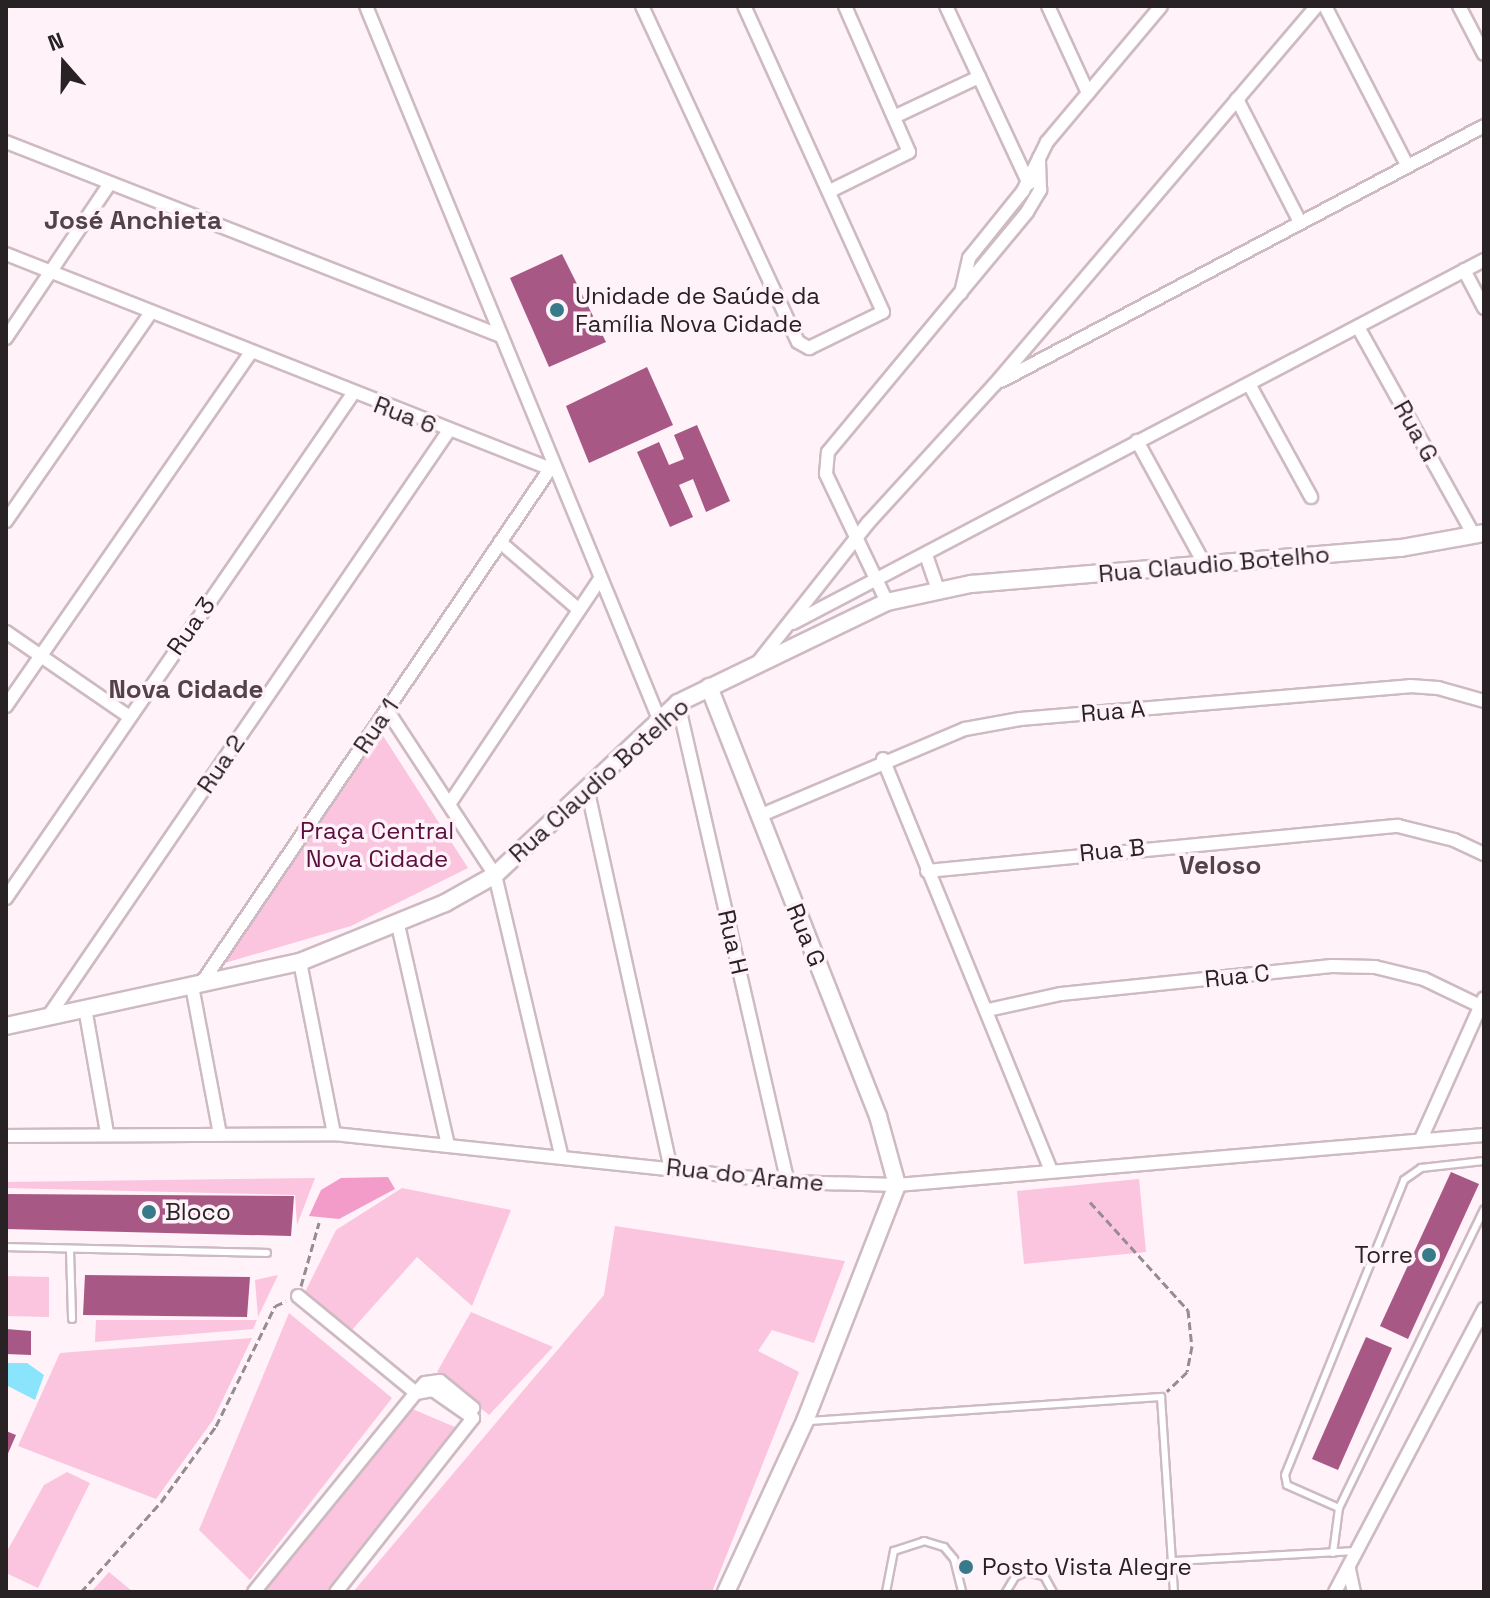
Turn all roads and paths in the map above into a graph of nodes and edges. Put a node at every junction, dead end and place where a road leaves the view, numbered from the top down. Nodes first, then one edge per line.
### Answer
1 (366, 6) edge
2 (642, 6) edge
3 (744, 6) edge
4 (845, 6) edge
5 (946, 6) edge
6 (1048, 6) edge
7 (1317, 6) edge
8 (1325, 6) edge
9 (1459, 6) edge
10 (1155, 9) edge
11 (1484, 54) edge
12 (979, 77) junction
13 (1088, 93) junction
14 (1237, 99) junction
15 (896, 116) junction
16 (1484, 126) edge
17 (7, 145) edge
18 (1039, 158) junction
19 (1407, 165) junction
20 (1028, 182) junction
21 (109, 185) junction
22 (830, 191) junction
23 (1036, 199) junction
24 (1300, 222) junction
25 (6, 254) edge
26 (1484, 260) edge
27 (1464, 270) junction
28 (51, 272) junction
29 (961, 293) junction
30 (1484, 308) edge
31 (149, 315) junction
32 (1358, 327) junction
33 (501, 336) junction
34 (6, 338) edge
35 (250, 354) junction
36 (995, 384) junction
37 (1249, 384) junction
38 (352, 395) junction
39 (448, 432) junction
40 (1137, 441) junction
41 (553, 470) junction
42 (1311, 497) dead end
43 (6, 521) edge
44 (1479, 534) edge
45 (855, 539) junction
46 (500, 542) junction
47 (926, 555) junction
48 (1205, 565) junction
49 (600, 579) junction
50 (876, 583) junction
51 (938, 589) junction
52 (887, 602) junction
53 (579, 610) junction
54 (790, 624) junction
55 (6, 632) edge
56 (42, 656) junction
57 (758, 662) junction
58 (709, 687) junction
59 (1484, 701) edge
60 (678, 703) junction
61 (6, 706) edge
62 (387, 710) junction
63 (128, 716) junction
64 (659, 719) junction
65 (883, 759) junction
66 (588, 792) junction
67 (450, 803) junction
68 (759, 816) junction
69 (1484, 854) edge
70 (927, 871) junction
71 (495, 875) junction
72 (6, 898) edge
73 (398, 925) junction
74 (300, 962) junction
75 (197, 985) junction
76 (1482, 1002) edge
77 (85, 1008) junction
78 (988, 1010) junction
79 (48, 1017) junction
80 (6, 1026) edge
81 (107, 1133) junction
82 (220, 1134) junction
83 (334, 1134) junction
84 (1484, 1135) edge
85 (6, 1136) edge
86 (1421, 1139) junction
87 (448, 1145) junction
88 (561, 1154) junction
89 (1484, 1161) edge
90 (670, 1166) junction
91 (1051, 1170) junction
92 (788, 1182) junction
93 (897, 1185) junction
94 (1090, 1202) dead end
95 (1484, 1209) edge
96 (319, 1223) dead end
97 (6, 1247) edge
98 (70, 1250) junction
99 (267, 1253) dead end
100 (298, 1296) junction
101 (1484, 1309) edge
102 (72, 1319) dead end
103 (416, 1393) junction
104 (1161, 1397) junction
105 (805, 1421) junction
106 (1339, 1508) junction
107 (1360, 1551) junction
108 (1333, 1553) junction
109 (1175, 1561) junction
110 (1349, 1569) junction
111 (81, 1592) edge
112 (254, 1592) edge
113 (336, 1592) edge
114 (726, 1592) edge
115 (886, 1592) edge
116 (962, 1592) edge
117 (1006, 1592) edge
118 (1053, 1592) edge
119 (1174, 1592) edge
120 (1335, 1592) edge
121 (1354, 1592) edge

1 - 33 street
2 - 22 street
3 - 22 street
4 - 15 street
5 - 12 street
6 - 13 street
7 - 14 street
8 - 19 street
9 - 11 street
10 - 13 street
12 - 15 street
12 - 20 street
13 - 18 street
14 - 24 street
14 - 36 street
15 - 22 street
16 - 19 street
17 - 21 street
18 - 20 street
18 - 23 street
19 - 24 street
20 - 23 street
20 - 29 street
21 - 28 street
21 - 33 street
23 - 29 street
24 - 36 street
25 - 28 street, Rua 6
26 - 27 street
27 - 30 street
27 - 32 street
28 - 31 street, Rua 6
28 - 34 street
29 - 45 street
31 - 35 street, Rua 6
31 - 43 street
32 - 37 street
32 - 44 street, Rua G
33 - 41 street
35 - 38 street, Rua 6
35 - 56 street
36 - 45 street
37 - 40 street
37 - 42 street
38 - 39 street, Rua 6
38 - 63 street, Rua 3
39 - 41 street, Rua 6
39 - 79 street, Rua 2
40 - 47 street
40 - 48 street
41 - 46 street, Rua 1
41 - 49 street
44 - 48 street, Rua Claudio Botelho
45 - 50 street
45 - 54 street
46 - 53 street
46 - 62 street, Rua 1
47 - 50 street
47 - 51 street
48 - 51 street, Rua Claudio Botelho
49 - 53 street
49 - 64 street
50 - 52 street
50 - 54 street
51 - 52 street, Rua Claudio Botelho
52 - 57 street, Rua Claudio Botelho
53 - 67 street
54 - 57 street
55 - 56 street
56 - 61 street
56 - 63 street
57 - 58 street, Rua Claudio Botelho
58 - 60 street, Rua Claudio Botelho
58 - 68 street, Rua G
59 - 65 street, Rua A
60 - 64 street, Rua Claudio Botelho
60 - 92 street, Rua H
62 - 67 street
62 - 75 street, Rua 1
63 - 72 street, Rua 3
64 - 66 street, Rua Claudio Botelho
65 - 68 street, Rua A
65 - 70 street
66 - 71 street, Rua Claudio Botelho
66 - 90 street
67 - 71 street
68 - 93 street, Rua G
69 - 70 street, Rua B
70 - 78 street
71 - 73 street, Rua Claudio Botelho
71 - 88 street
73 - 74 street, Rua Claudio Botelho
73 - 87 street
74 - 75 street, Rua Claudio Botelho
74 - 83 street
75 - 77 street, Rua Claudio Botelho
75 - 82 street
76 - 78 street, Rua C
76 - 86 street
77 - 79 street, Rua Claudio Botelho
77 - 81 street
78 - 91 street
79 - 80 street, Rua Claudio Botelho
81 - 82 street, Rua do Arame
81 - 85 street, Rua do Arame
82 - 83 street, Rua do Arame
83 - 87 street, Rua do Arame
84 - 86 street, Rua do Arame
86 - 91 street, Rua do Arame
87 - 88 street, Rua do Arame
88 - 90 street, Rua do Arame
89 - 106 lane
90 - 92 street, Rua do Arame
91 - 93 street, Rua do Arame
92 - 93 street, Rua do Arame
93 - 105 street
94 - 104 path
95 - 106 lane
96 - 100 path
97 - 98 lane
98 - 99 lane
98 - 102 lane
100 - 103 street
100 - 111 path
101 - 107 street
103 - 112 street
103 - 113 street
104 - 105 lane
104 - 109 lane
105 - 114 street
106 - 108 lane
107 - 108 lane
107 - 110 street
108 - 109 lane
109 - 119 lane
110 - 120 street
110 - 121 street
115 - 116 lane
117 - 118 lane

